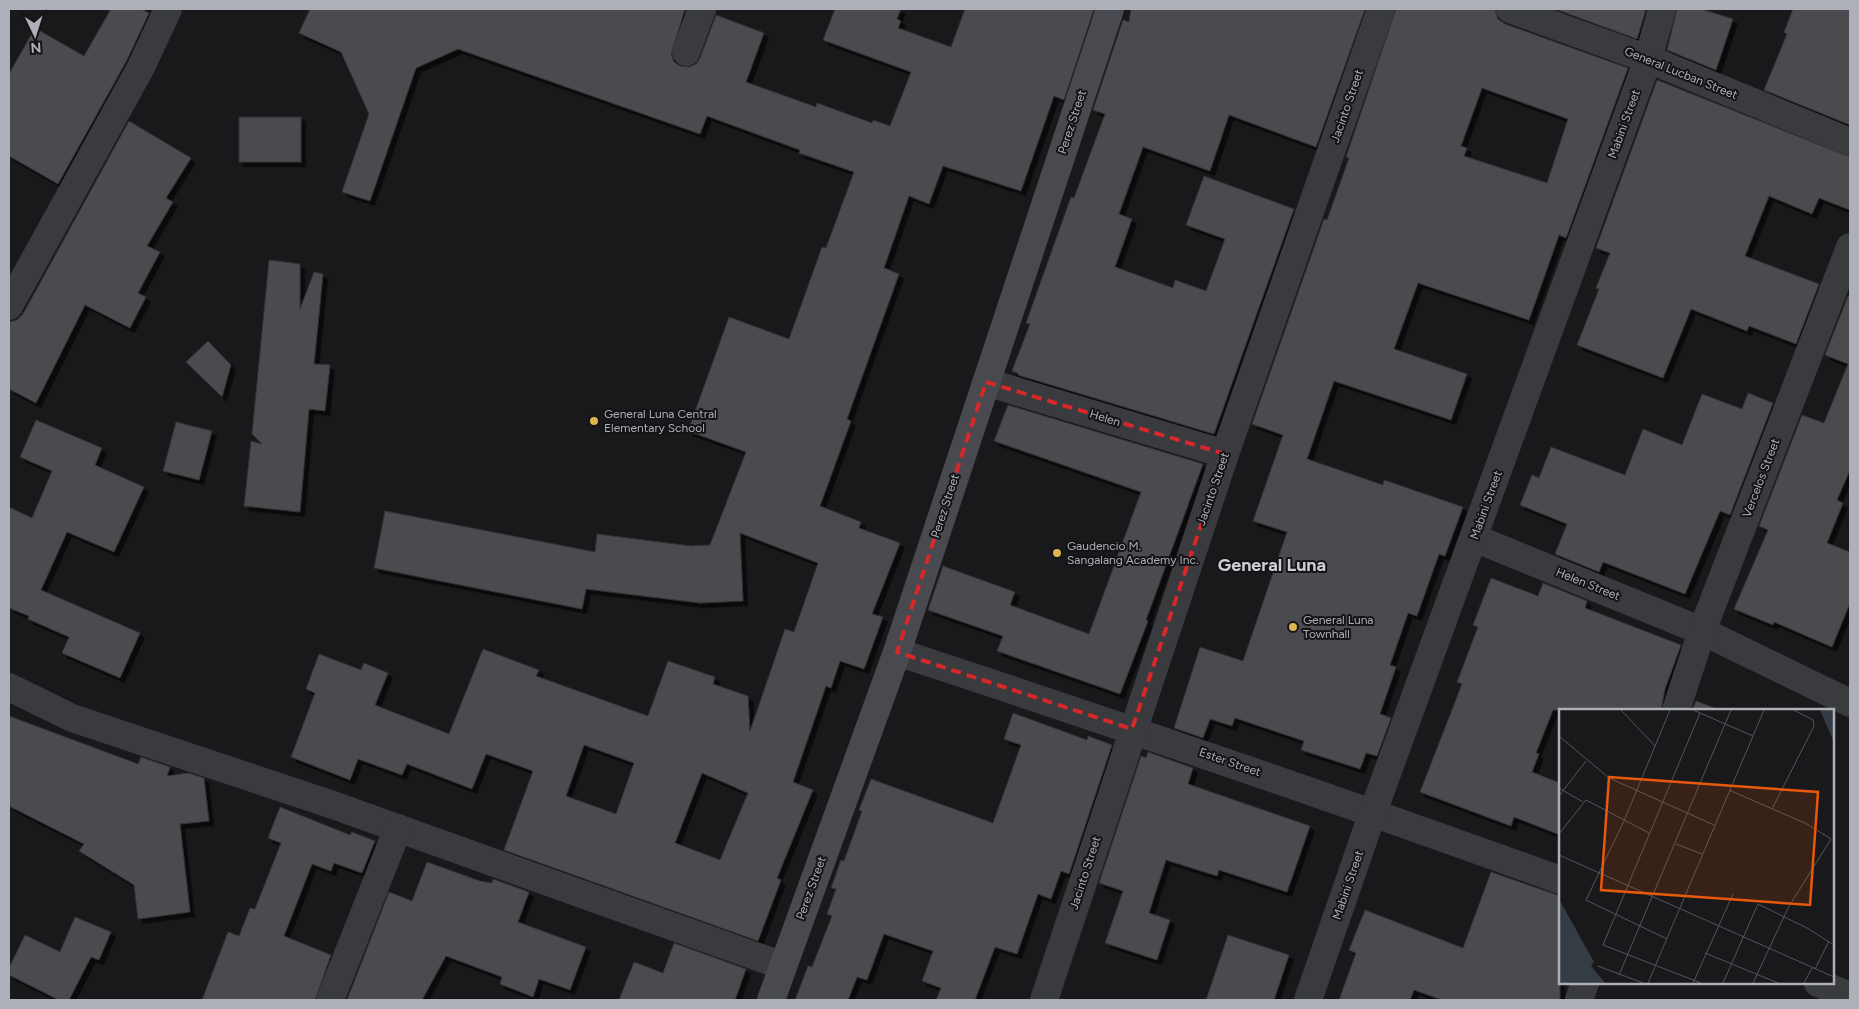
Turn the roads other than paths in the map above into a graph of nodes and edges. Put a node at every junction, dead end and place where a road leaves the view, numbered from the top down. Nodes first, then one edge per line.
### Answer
1 (168, 9) edge
2 (702, 9) edge
3 (1110, 9) edge
4 (1381, 9) edge
5 (1510, 9) edge
6 (1662, 9) edge
7 (686, 52) dead end
8 (1648, 59) junction
9 (1850, 142) edge
10 (1850, 246) edge
11 (9, 306) edge
12 (986, 382) junction
13 (1225, 454) junction
14 (1474, 538) junction
15 (1702, 630) junction
16 (897, 652) junction
17 (9, 687) edge
18 (1850, 703) edge
19 (1676, 709) edge
20 (1132, 729) junction
21 (1373, 812) junction
22 (398, 828) junction
23 (1559, 880) edge
24 (783, 966) junction
25 (1585, 984) edge
26 (1820, 984) edge
27 (1850, 996) edge
28 (330, 1000) edge
29 (771, 1000) edge
30 (1044, 1000) edge
31 (1308, 1000) edge
32 (1579, 1000) edge

1 - 11 street
2 - 7 street
3 - 12 street, Perez Street
4 - 13 street, Jacinto Street
5 - 8 street, General Lucban Street
6 - 8 street, Mabini Street
8 - 9 street, General Lucban Street
8 - 14 street, Mabini Street
10 - 15 street, Vercelos Street
12 - 13 street, Helen
12 - 16 street, Perez Street
13 - 20 street, Jacinto Street
14 - 15 street, Helen Street
14 - 21 street, Mabini Street
15 - 18 street, Helen Street
15 - 19 street, Vercelos Street
16 - 20 street, Ester Street
16 - 24 street, Perez Street
17 - 22 street
20 - 21 street, Ester Street
20 - 30 street, Jacinto Street
21 - 23 street, Ester Street
21 - 31 street, Mabini Street
22 - 24 street
22 - 28 street
24 - 29 street, Perez Street
25 - 32 street
26 - 27 street

